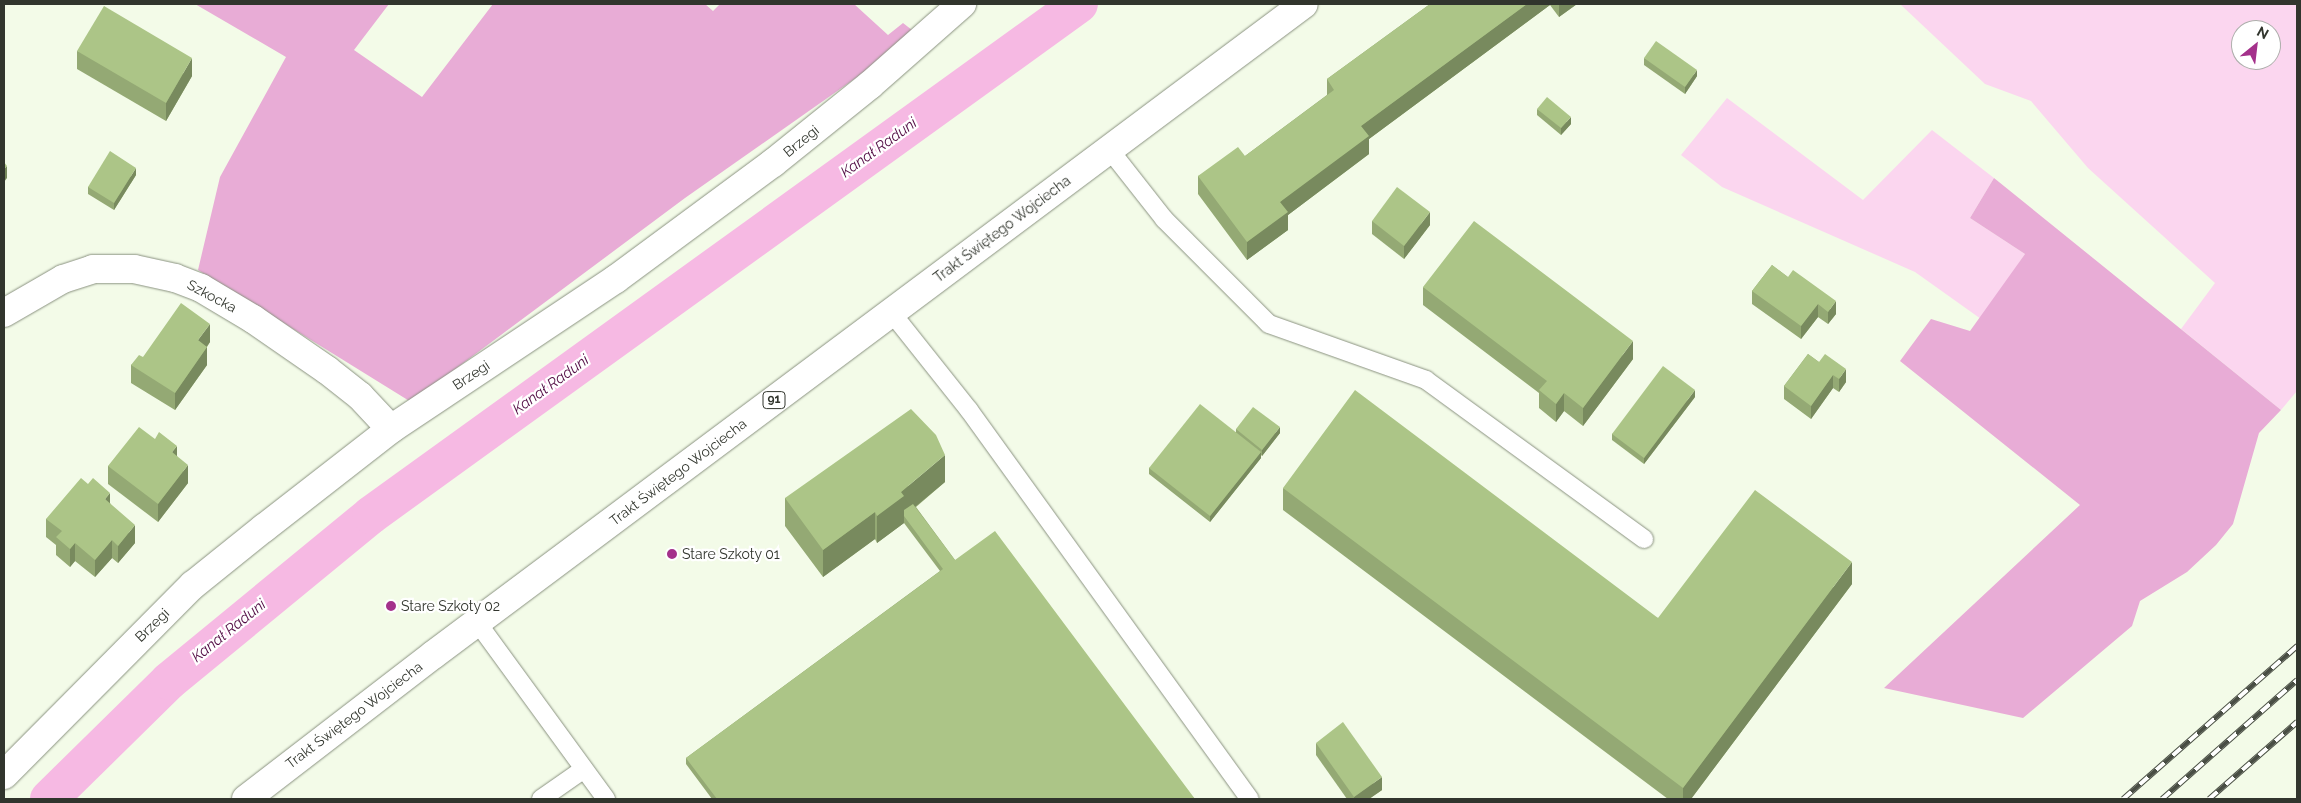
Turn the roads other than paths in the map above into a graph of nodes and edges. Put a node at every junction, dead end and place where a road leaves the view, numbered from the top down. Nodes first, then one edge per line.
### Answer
1 (962, 4) edge
2 (1304, 4) edge
3 (1109, 149) junction
4 (891, 312) junction
5 (4, 313) edge
6 (391, 429) junction
7 (1644, 539) dead end
8 (477, 622) junction
9 (584, 769) junction
10 (4, 776) edge
11 (246, 799) edge
12 (541, 799) edge
13 (606, 799) edge
14 (1250, 799) edge

1 - 6 street, Brzegi
2 - 3 street, Trakt Świętego Wojciecha / 91
3 - 4 street, Trakt Świętego Wojciecha / 91
3 - 7 lane
4 - 8 street, Trakt Świętego Wojciecha / 91
4 - 14 lane
5 - 6 street, Szkocka
6 - 10 street, Brzegi
8 - 9 lane
8 - 11 street, Trakt Świętego Wojciecha / 91
9 - 12 lane
9 - 13 lane

